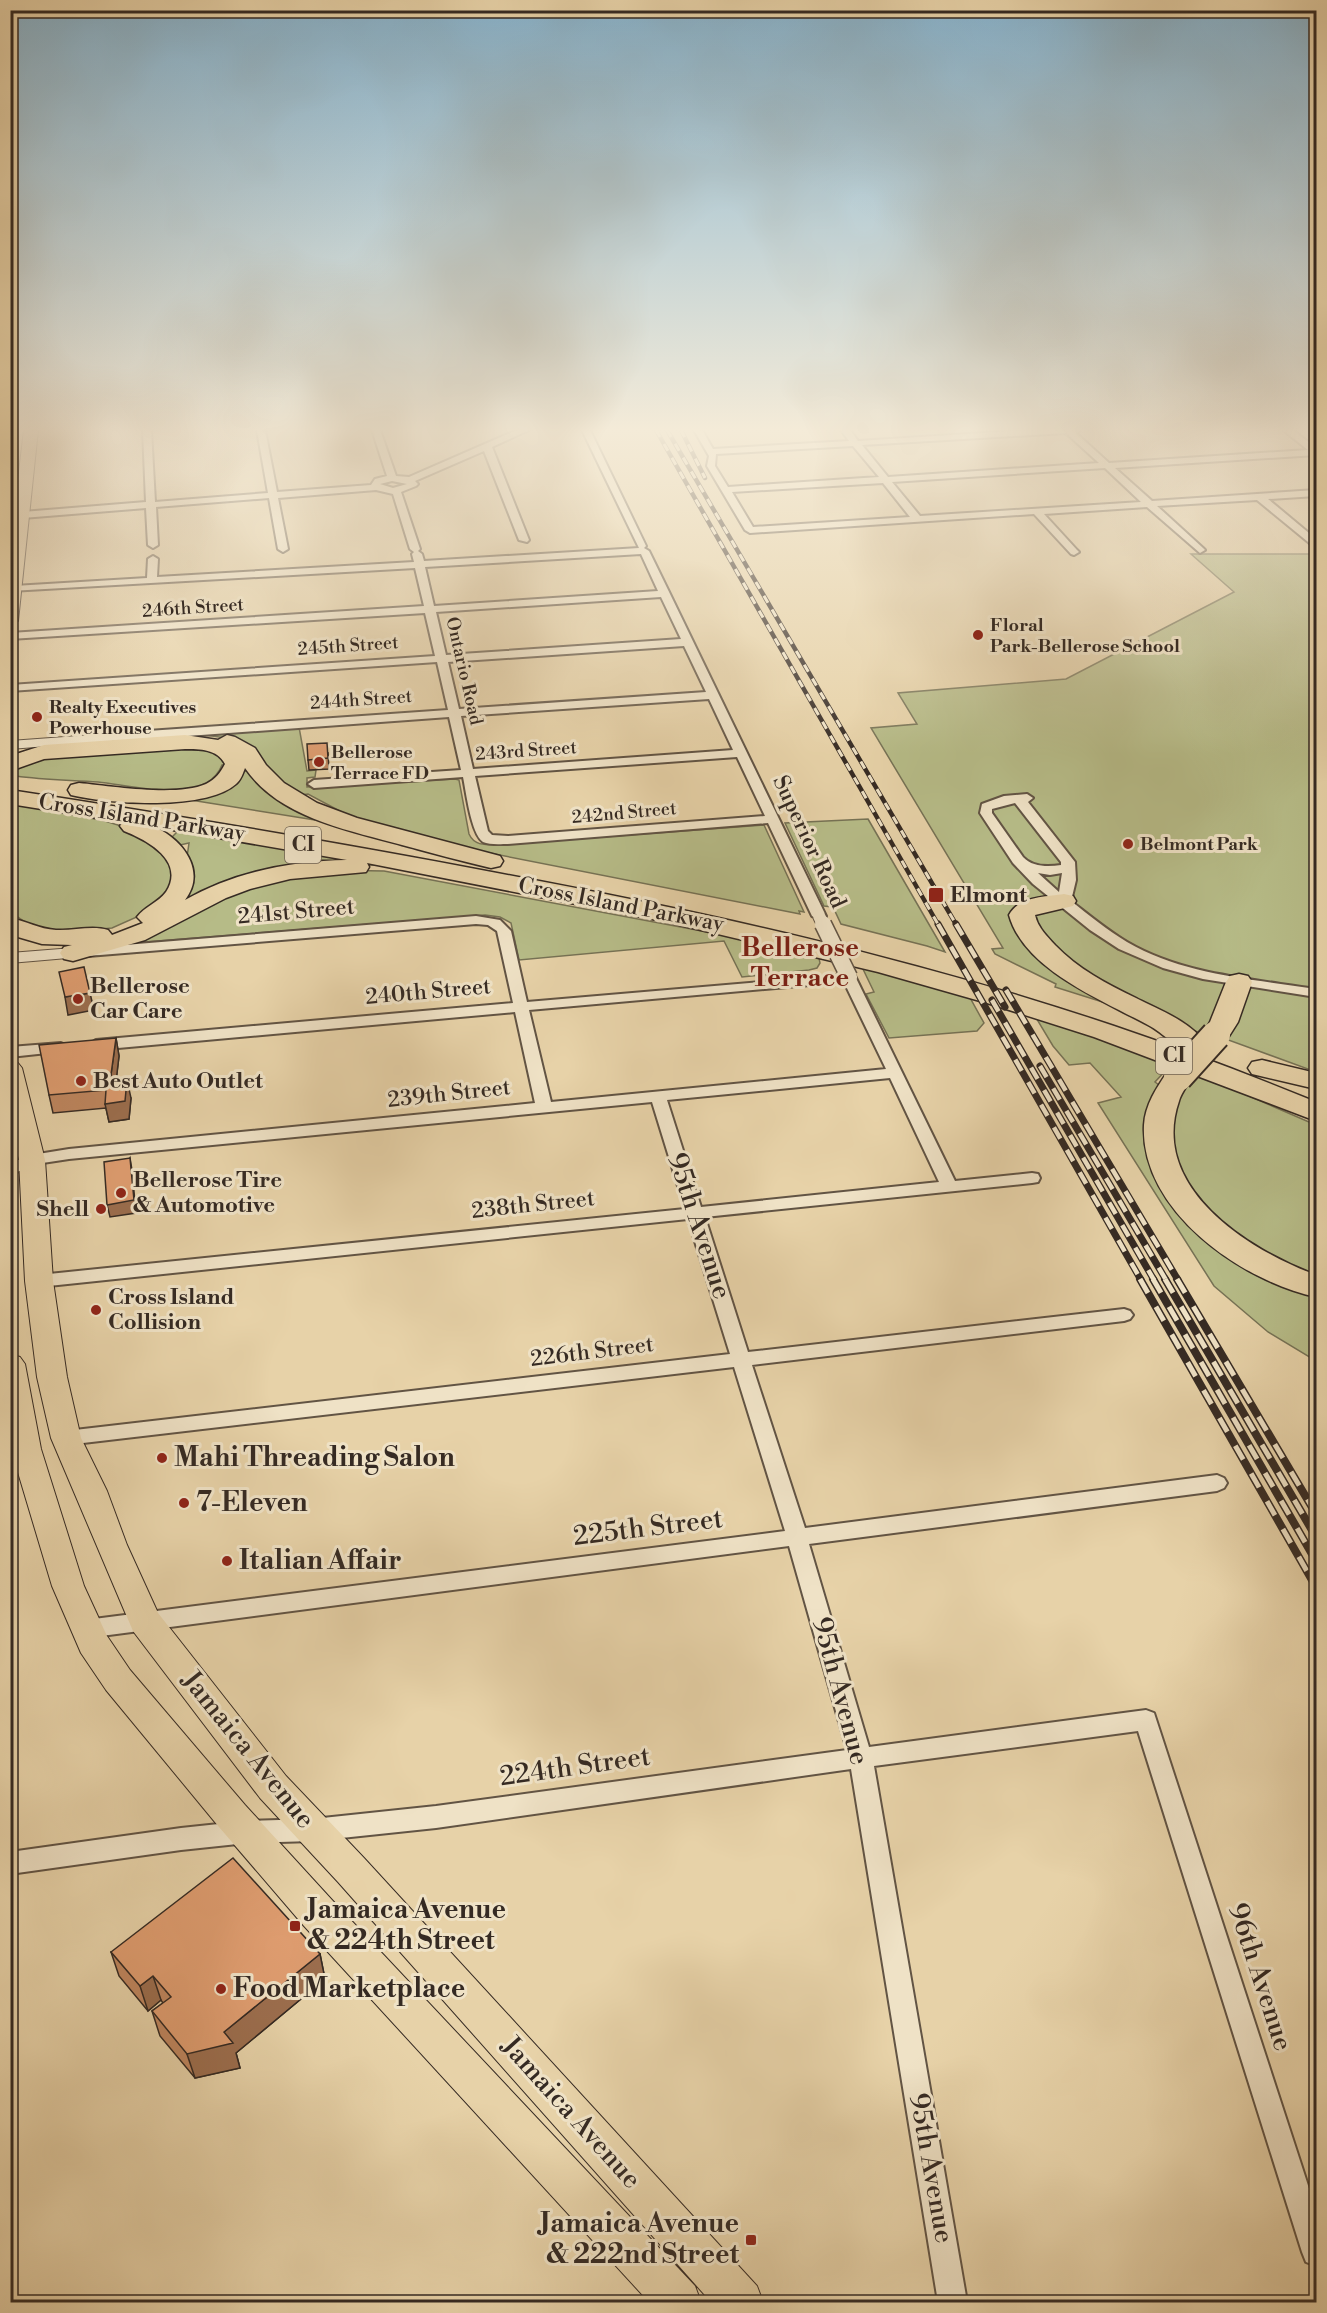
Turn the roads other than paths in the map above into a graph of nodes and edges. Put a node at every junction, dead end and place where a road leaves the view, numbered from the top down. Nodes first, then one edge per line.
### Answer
1 (15, 538) edge
2 (152, 538) edge
3 (281, 538) edge
4 (411, 538) edge
5 (638, 538) edge
6 (1061, 538) edge
7 (1187, 538) edge
8 (153, 545) dead end
9 (643, 548) junction
10 (1200, 550) dead end
11 (1074, 552) dead end
12 (417, 556) junction
13 (153, 559) dead end
14 (287, 572) junction
15 (152, 580) junction
16 (12, 589) edge
17 (665, 594) junction
18 (429, 609) junction
19 (10, 621) edge
20 (10, 636) edge
21 (688, 642) junction
22 (441, 658) junction
23 (10, 688) edge
24 (714, 694) junction
25 (454, 713) junction
26 (120, 737) junction
27 (10, 745) edge
28 (741, 753) junction
29 (10, 764) edge
30 (468, 773) junction
31 (10, 783) edge
32 (314, 784) dead end
33 (55, 796) junction
34 (10, 797) edge
35 (773, 819) junction
36 (482, 832) joint
37 (1023, 866) junction
38 (513, 867) junction
39 (1069, 867) junction
40 (543, 889) junction
41 (1064, 901) junction
42 (10, 925) edge
43 (73, 953) junction
44 (10, 958) edge
45 (849, 977) junction
46 (1239, 982) junction
47 (1317, 993) edge
48 (521, 1006) junction
49 (1204, 1039) junction
50 (10, 1052) edge
51 (10, 1068) edge
52 (1262, 1068) junction
53 (895, 1073) junction
54 (1317, 1081) edge
55 (1317, 1089) edge
56 (658, 1096) junction
57 (544, 1107) junction
58 (1317, 1112) edge
59 (21, 1165) edge
60 (1032, 1178) dead end
61 (949, 1185) junction
62 (694, 1211) junction
63 (39, 1281) junction
64 (1317, 1286) edge
65 (1124, 1315) dead end
66 (741, 1359) junction
67 (10, 1364) edge
68 (66, 1438) junction
69 (1217, 1483) dead end
70 (797, 1537) junction
71 (145, 1621) junction
72 (86, 1629) junction
73 (1146, 1720) joint
74 (861, 1758) junction
75 (313, 1830) junction
76 (247, 1832) junction
77 (10, 1863) edge
78 (1317, 2252) edge
79 (679, 2302) edge
80 (741, 2302) edge
81 (953, 2302) edge

1 - 16 main road
2 - 8 street
3 - 14 street
4 - 12 street, Ontario Road
5 - 9 street, Superior Road
6 - 11 street
7 - 10 street
9 - 12 street
9 - 17 street, Superior Road
12 - 14 street
12 - 18 street, Ontario Road
13 - 15 street
14 - 15 street
15 - 16 street
16 - 19 main road
17 - 18 street, 246th Street
17 - 21 street, Superior Road
18 - 20 street, 246th Street
18 - 22 street, Ontario Road
21 - 22 street, 245th Street
21 - 24 street, Superior Road
22 - 23 street, 245th Street
22 - 25 street, Ontario Road
24 - 25 street, 244th Street
24 - 28 street, Superior Road
25 - 26 street, 244th Street
25 - 30 street, Ontario Road
26 - 27 street, 244th Street
26 - 38 highway
28 - 30 street, 243rd Street
28 - 35 street, Superior Road
29 - 33 highway
30 - 32 street, 243rd Street
30 - 36 street, Ontario Road
31 - 33 highway, Cross Island Parkway / CI
33 - 34 highway, Cross Island Parkway / CI
33 - 38 highway, Cross Island Parkway / CI
33 - 40 highway, Cross Island Parkway / CI
33 - 42 highway
35 - 36 street, 242nd Street
35 - 45 street, Superior Road, bridge
37 - 39 street
37 - 39 street
37 - 41 street
38 - 49 highway, Cross Island Parkway / CI
39 - 41 street
40 - 43 highway
40 - 58 highway, Cross Island Parkway / CI
41 - 46 street
41 - 49 highway
43 - 44 street, 241st Street
43 - 48 street, 241st Street
45 - 48 street, 240th Street
45 - 53 street, Superior Road
46 - 47 street
46 - 49 highway
48 - 50 street, 240th Street
48 - 57 street
49 - 52 highway, Cross Island Parkway / CI
49 - 64 highway, bridge
51 - 59 main road, Jamaica Avenue
52 - 54 highway
52 - 55 highway, Cross Island Parkway / CI
53 - 56 street, 239th Street
53 - 61 street, Superior Road
56 - 57 street, 239th Street
56 - 62 street, 95th Avenue
57 - 59 street, 239th Street
59 - 63 main road, Jamaica Avenue
60 - 61 street, 238th Street
61 - 62 street, 238th Street
62 - 63 street, 238th Street
62 - 66 street, 95th Avenue
63 - 68 main road, Jamaica Avenue
65 - 66 street, 226th Street
66 - 68 street, 226th Street
66 - 70 street, 95th Avenue
67 - 72 main road, Jamaica Avenue
68 - 71 main road, Jamaica Avenue
69 - 70 street, 225th Street
70 - 71 street, 225th Street
70 - 74 street, 95th Avenue
71 - 72 street, 225th Street
71 - 75 main road, Jamaica Avenue
72 - 76 main road, Jamaica Avenue
73 - 74 street, 224th Street
73 - 78 street, 96th Avenue
74 - 75 street, 224th Street
74 - 81 street, 95th Avenue
75 - 76 street, 224th Street
75 - 80 main road, Jamaica Avenue
76 - 77 street, 224th Street
76 - 79 main road, Jamaica Avenue

